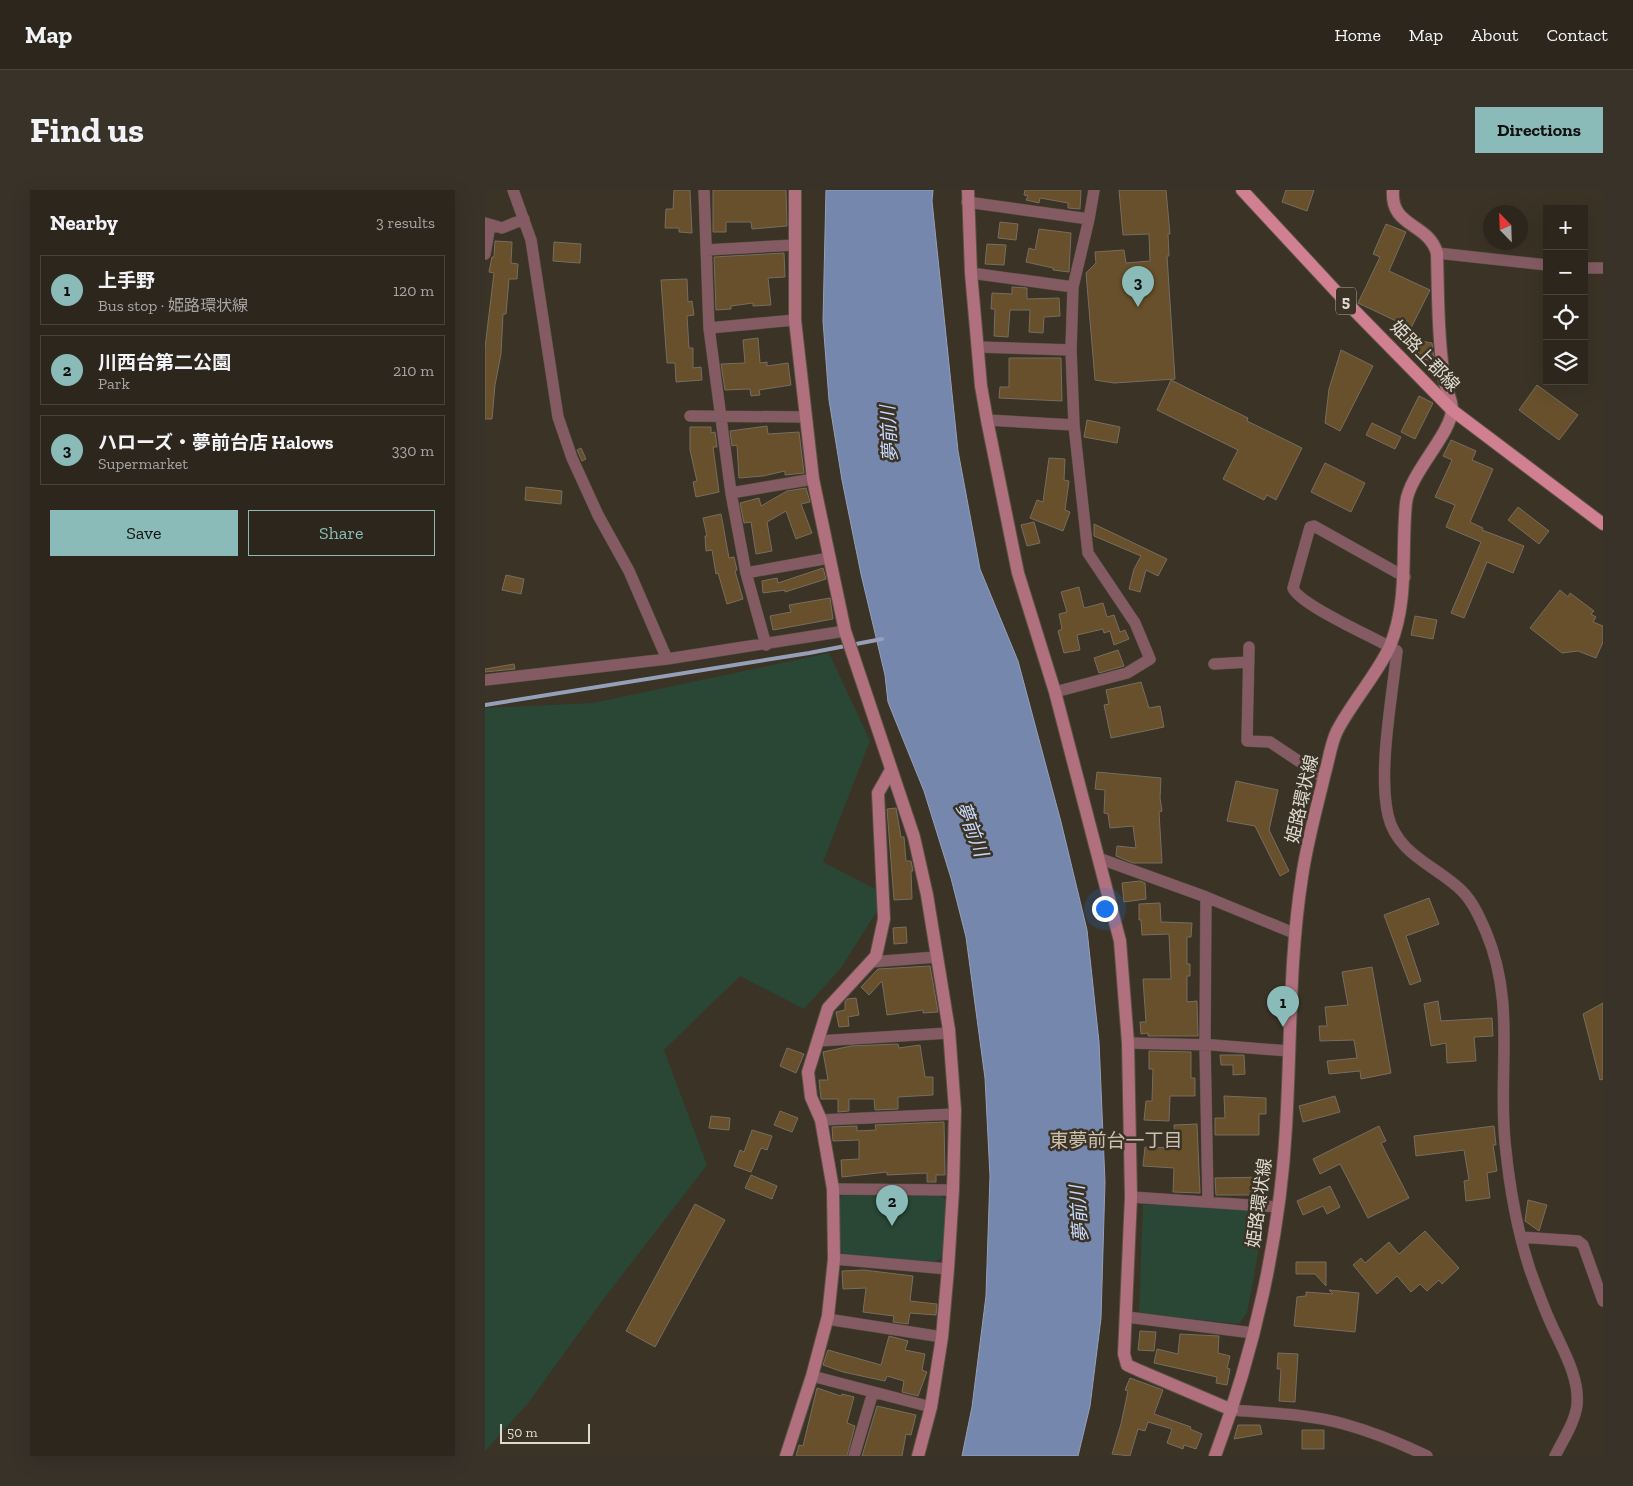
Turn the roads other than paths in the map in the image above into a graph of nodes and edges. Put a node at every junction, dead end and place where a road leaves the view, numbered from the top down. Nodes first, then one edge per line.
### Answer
1 (513, 190) edge
2 (705, 190) edge
3 (795, 190) edge
4 (1094, 190) edge
5 (1242, 190) edge
6 (1393, 190) edge
7 (967, 196) edge
8 (1089, 218) junction
9 (524, 219) junction
10 (487, 224) edge
11 (795, 245) junction
12 (706, 250) junction
13 (1437, 253) junction
14 (485, 254) edge
15 (1543, 265) edge
16 (1588, 268) edge
17 (1603, 268) edge
18 (971, 272) junction
19 (1073, 287) junction
20 (795, 320) junction
21 (709, 328) junction
22 (979, 347) junction
23 (1071, 350) junction
24 (1452, 410) junction
25 (720, 415) junction
26 (690, 416) dead end
27 (806, 417) junction
28 (987, 420) junction
29 (1074, 425) junction
30 (813, 479) junction
31 (731, 493) junction
32 (1603, 524) edge
33 (829, 558) junction
34 (746, 573) junction
35 (1405, 577) junction
36 (845, 631) junction
37 (766, 645) junction
38 (1389, 646) junction
39 (1249, 647) dead end
40 (667, 659) junction
41 (1249, 662) junction
42 (1214, 664) dead end
43 (485, 680) edge
44 (1055, 692) junction
45 (891, 770) junction
46 (1324, 778) junction
47 (1101, 859) junction
48 (1206, 897) junction
49 (1295, 934) junction
50 (937, 956) junction
51 (870, 962) junction
52 (949, 1033) junction
53 (817, 1042) junction
54 (1128, 1042) junction
55 (1205, 1044) junction
56 (1289, 1051) junction
57 (955, 1114) junction
58 (821, 1120) junction
59 (833, 1189) junction
60 (953, 1190) junction
61 (1131, 1197) junction
62 (1208, 1201) junction
63 (1278, 1207) junction
64 (1521, 1237) junction
65 (835, 1260) junction
66 (949, 1269) junction
67 (1603, 1301) edge
68 (1127, 1317) junction
69 (827, 1319) junction
70 (1253, 1333) junction
71 (942, 1338) junction
72 (812, 1376) junction
73 (873, 1392) junction
74 (931, 1408) junction
75 (1232, 1410) junction
76 (787, 1456) edge
77 (854, 1456) edge
78 (918, 1456) edge
79 (1215, 1456) edge
80 (1427, 1456) edge
81 (1555, 1456) edge

1 - 9 street
2 - 12 street
3 - 11 street
4 - 8 street
5 - 24 main road, 姫路上郡線 / 5
6 - 13 street
7 - 8 street
7 - 18 street
8 - 19 street
9 - 10 street
9 - 40 street
10 - 14 street
11 - 12 street
11 - 20 street
12 - 21 street
13 - 15 street
13 - 24 street
16 - 17 street
18 - 19 street
18 - 22 street
19 - 23 street
20 - 21 street
20 - 27 street
21 - 25 street
22 - 23 street
22 - 28 street
23 - 29 street
24 - 32 main road, 姫路上郡線 / 5
24 - 35 street, 姫路環状線
25 - 26 street
25 - 27 street
25 - 31 street
27 - 30 street
28 - 29 street
28 - 44 street
29 - 44 street
30 - 31 street
30 - 33 street
31 - 34 street
33 - 34 street
33 - 36 street
34 - 37 street
35 - 38 street, 姫路環状線
35 - 38 street
36 - 37 street
36 - 45 street
37 - 40 street
38 - 46 street, 姫路環状線
38 - 64 street
39 - 41 street
40 - 43 street
41 - 42 street
41 - 46 street
44 - 47 street
45 - 50 street
45 - 51 street
46 - 49 street, 姫路環状線
47 - 48 street
47 - 54 street
48 - 49 street
48 - 55 street
49 - 56 street, 姫路環状線
50 - 51 street
50 - 52 street
51 - 53 street
52 - 53 street
52 - 57 street
53 - 58 street
54 - 55 street
54 - 61 street
55 - 56 street
55 - 62 street
56 - 63 street, 姫路環状線
57 - 58 street
57 - 60 street
58 - 59 street
59 - 60 street
59 - 65 street
60 - 66 street
61 - 62 street
61 - 68 street
62 - 63 street
63 - 70 street, 姫路環状線
64 - 67 street
64 - 81 street
65 - 66 street
65 - 69 street
66 - 71 street
68 - 70 street
68 - 75 street
69 - 71 street
69 - 72 street
70 - 75 street, 姫路環状線
71 - 74 street
72 - 73 street
72 - 76 street
73 - 74 street
73 - 77 street
74 - 78 street
75 - 79 street, 姫路環状線
75 - 80 street

